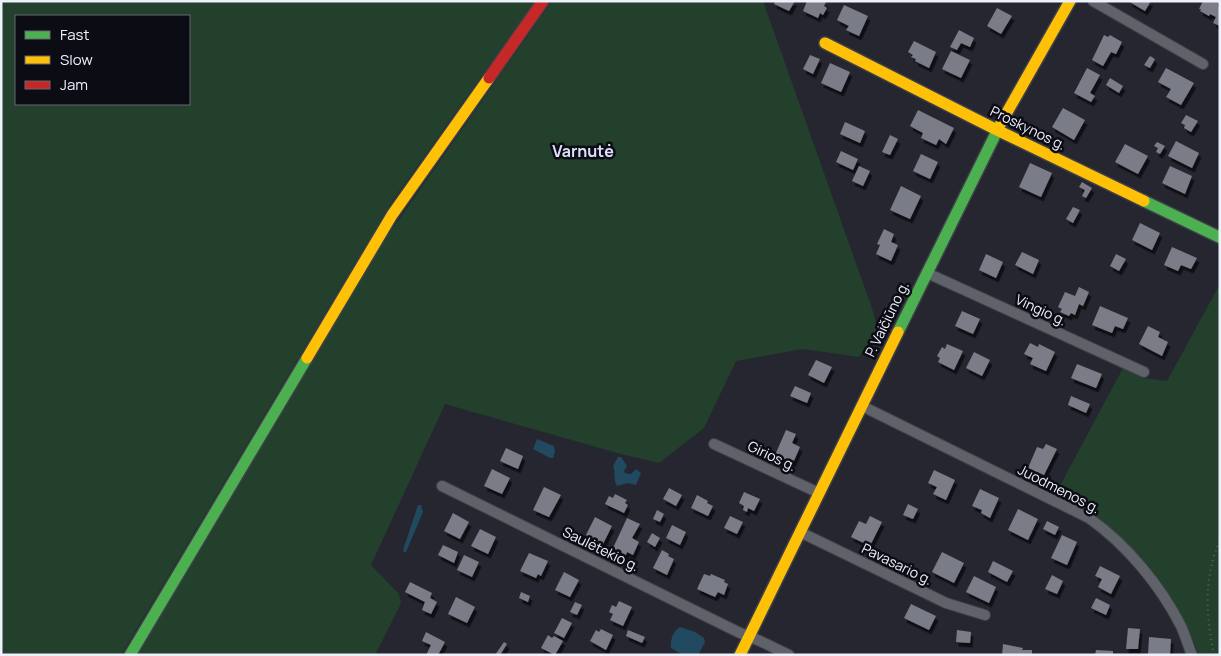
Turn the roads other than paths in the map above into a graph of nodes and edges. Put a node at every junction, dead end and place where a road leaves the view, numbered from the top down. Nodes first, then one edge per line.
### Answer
1 (543, 1) edge
2 (1070, 1) edge
3 (1093, 1) edge
4 (825, 43) dead end
5 (1203, 64) dead end
6 (997, 130) junction
7 (1219, 237) edge
8 (927, 272) junction
9 (1144, 372) dead end
10 (862, 406) junction
11 (714, 444) dead end
12 (442, 486) dead end
13 (819, 493) junction
14 (800, 532) junction
15 (985, 615) dead end
16 (749, 637) junction
17 (130, 655) edge
18 (740, 655) edge
19 (789, 655) edge
20 (1192, 655) edge

1 - 17 street
2 - 6 street, P. Vaičiūno g.
3 - 5 street
4 - 6 street, Proskynos g.
6 - 7 street, Proskynos g.
6 - 8 street, P. Vaičiūno g.
8 - 9 street, Vingio g.
8 - 10 street, P. Vaičiūno g.
10 - 13 street, P. Vaičiūno g.
10 - 20 street, Juodmenos g.
11 - 13 street, Girios g.
12 - 16 street, Saulėtekio g.
13 - 14 street, P. Vaičiūno g.
14 - 15 street, Pavasario g.
14 - 16 street, P. Vaičiūno g.
16 - 18 street, P. Vaičiūno g.
16 - 19 street, Saulėtekio g.

